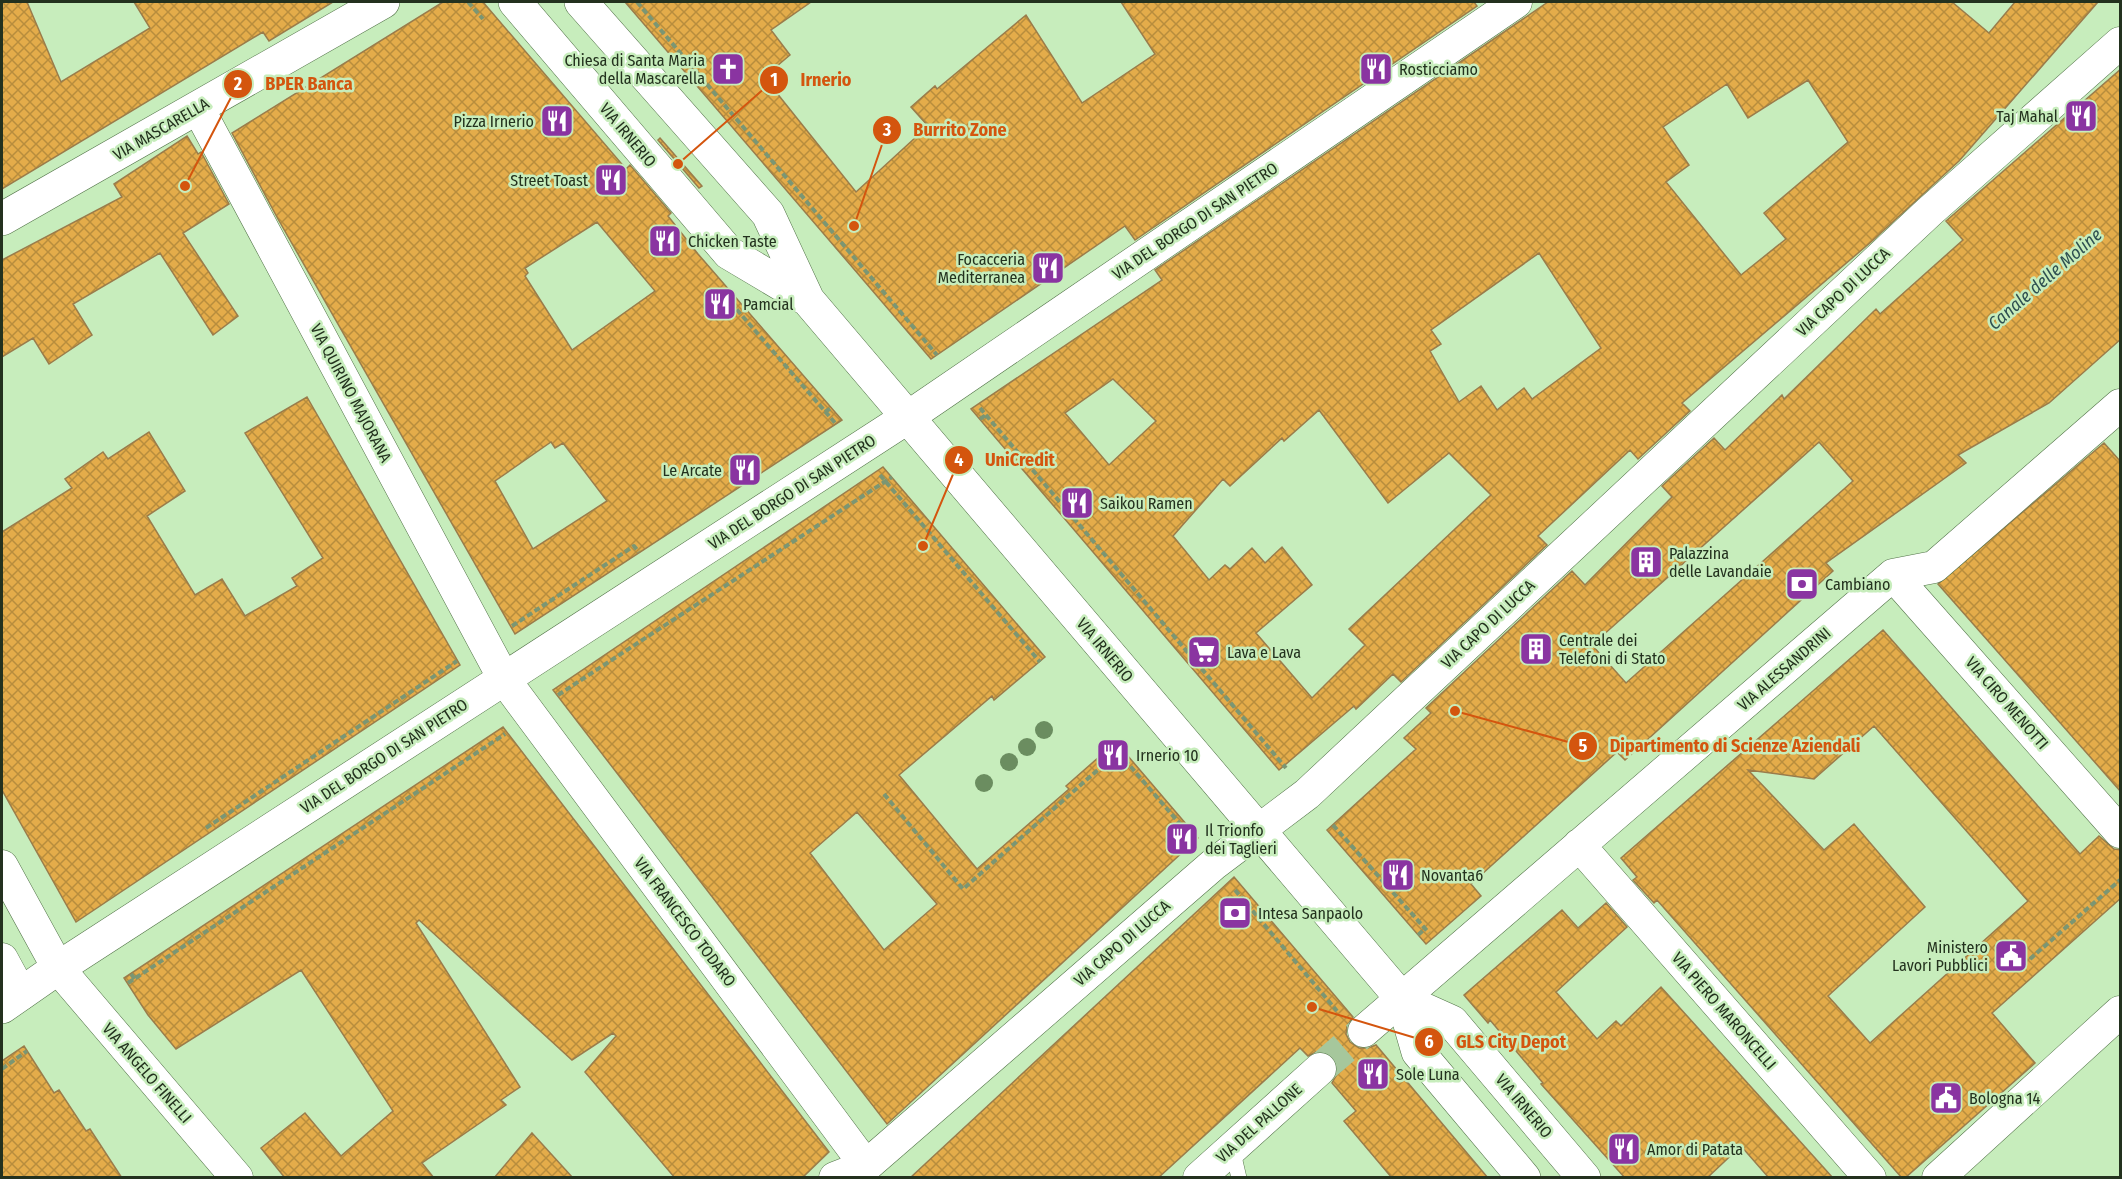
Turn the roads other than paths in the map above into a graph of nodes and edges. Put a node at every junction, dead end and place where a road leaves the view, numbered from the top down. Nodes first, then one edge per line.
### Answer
1 (383, 2) edge
2 (515, 2) edge
3 (581, 2) edge
4 (1516, 2) edge
5 (2121, 43) edge
6 (198, 108) junction
7 (2, 219) edge
8 (808, 300) junction
9 (2121, 405) edge
10 (908, 417) junction
11 (1893, 575) junction
12 (504, 679) junction
13 (1258, 830) junction
14 (2121, 832) edge
15 (1579, 844) junction
16 (2, 866) edge
17 (2, 959) edge
18 (58, 968) junction
19 (1402, 1000) junction
20 (11, 1001) edge
21 (2121, 1012) edge
22 (1364, 1031) tunnel mouth
23 (1320, 1069) tunnel mouth
24 (1236, 1163) edge
25 (866, 1166) junction
26 (237, 1178) edge
27 (835, 1178) edge
28 (1199, 1178) edge
29 (1524, 1178) edge
30 (1584, 1178) edge
31 (1870, 1178) edge
32 (1938, 1178) edge

1 - 6 street, VIA MASCARELLA
2 - 8 street, VIA IRNERIO
3 - 8 street, VIA IRNERIO
4 - 10 street, VIA DEL BORGO DI SAN PIETRO
5 - 13 street, VIA CAPO DI LUCCA
6 - 7 street, VIA MASCARELLA
6 - 12 street, VIA QUIRINO MAJORANA
8 - 10 street, VIA IRNERIO
9 - 11 street, VIA ALESSANDRINI
10 - 12 street, VIA DEL BORGO DI SAN PIETRO
10 - 13 street, VIA IRNERIO
11 - 14 street, VIA CIRO MENOTTI
11 - 15 street, VIA ALESSANDRINI
12 - 18 street, VIA DEL BORGO DI SAN PIETRO
12 - 25 street, VIA FRANCESCO TODARO
13 - 19 street, VIA IRNERIO
13 - 25 street, VIA CAPO DI LUCCA
15 - 19 street, VIA ALESSANDRINI
15 - 31 street, VIA PIERO MARONCELLI
16 - 18 street
17 - 20 street, VIA DEL BORGO DI SAN PIETRO
18 - 20 street, VIA DEL BORGO DI SAN PIETRO
18 - 26 street, VIA ANGELO FINELLI
19 - 22 street
19 - 29 street, VIA IRNERIO
19 - 30 street, VIA IRNERIO
21 - 32 street
23 - 24 street, VIA DEL PALLONE
24 - 28 street, VIA DEL PALLONE
25 - 27 street, VIA CAPO DI LUCCA

